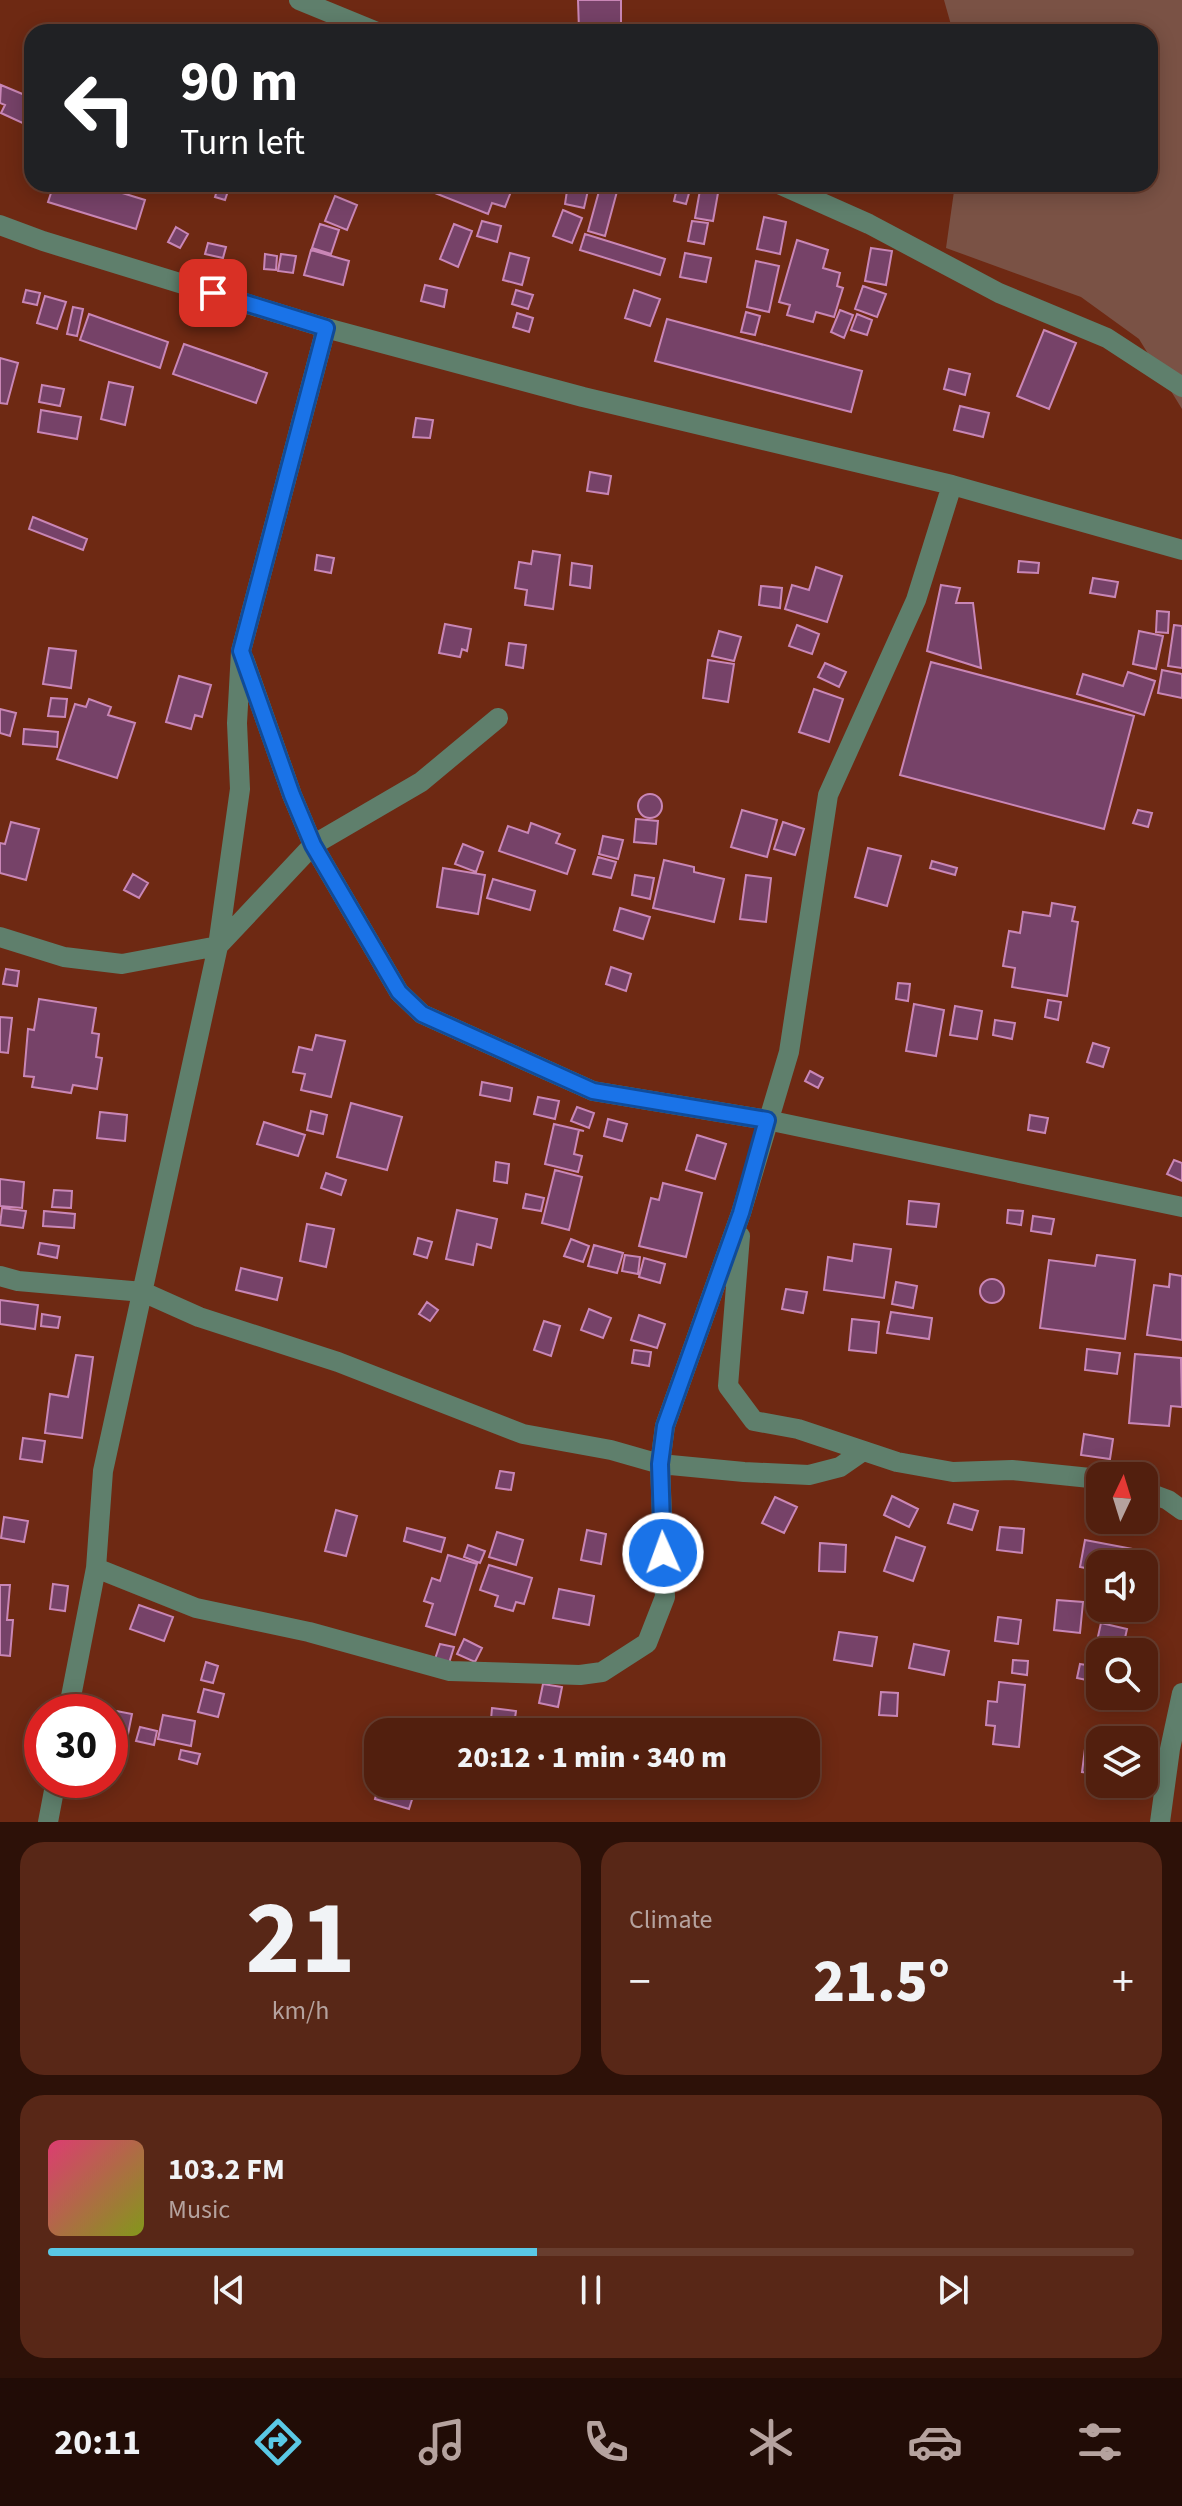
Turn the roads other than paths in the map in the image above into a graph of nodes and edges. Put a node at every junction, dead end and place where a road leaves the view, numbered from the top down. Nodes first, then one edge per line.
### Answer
1 (299, 0) edge
2 (358, 24) edge
3 (797, 192) edge
4 (0, 225) edge
5 (326, 328) junction
6 (1182, 387) edge
7 (952, 485) junction
8 (1182, 550) edge
9 (241, 651) junction
10 (498, 718) dead end
11 (313, 845) junction
12 (0, 937) edge
13 (218, 946) junction
14 (767, 1120) junction
15 (1182, 1207) edge
16 (741, 1213) junction
17 (0, 1276) edge
18 (143, 1292) junction
19 (863, 1451) junction
20 (660, 1464) junction
21 (1086, 1478) edge
22 (1158, 1496) edge
23 (1182, 1510) edge
24 (96, 1568) junction
25 (1182, 1693) edge
26 (72, 1694) edge
27 (1176, 1750) edge
28 (53, 1798) edge
29 (48, 1822) edge
30 (1160, 1822) edge

1 - 2 street
3 - 6 street
4 - 5 street
5 - 7 street
5 - 9 street
7 - 8 street
7 - 14 street
9 - 11 street
9 - 13 street
10 - 11 street
11 - 13 street
11 - 14 street
12 - 13 street
13 - 18 street
14 - 15 street
14 - 16 street
16 - 19 street
16 - 20 street
17 - 18 street
18 - 20 street
18 - 24 street
19 - 20 street
19 - 21 street
20 - 24 street
22 - 23 street
24 - 26 street
25 - 27 street
27 - 30 street
28 - 29 street

